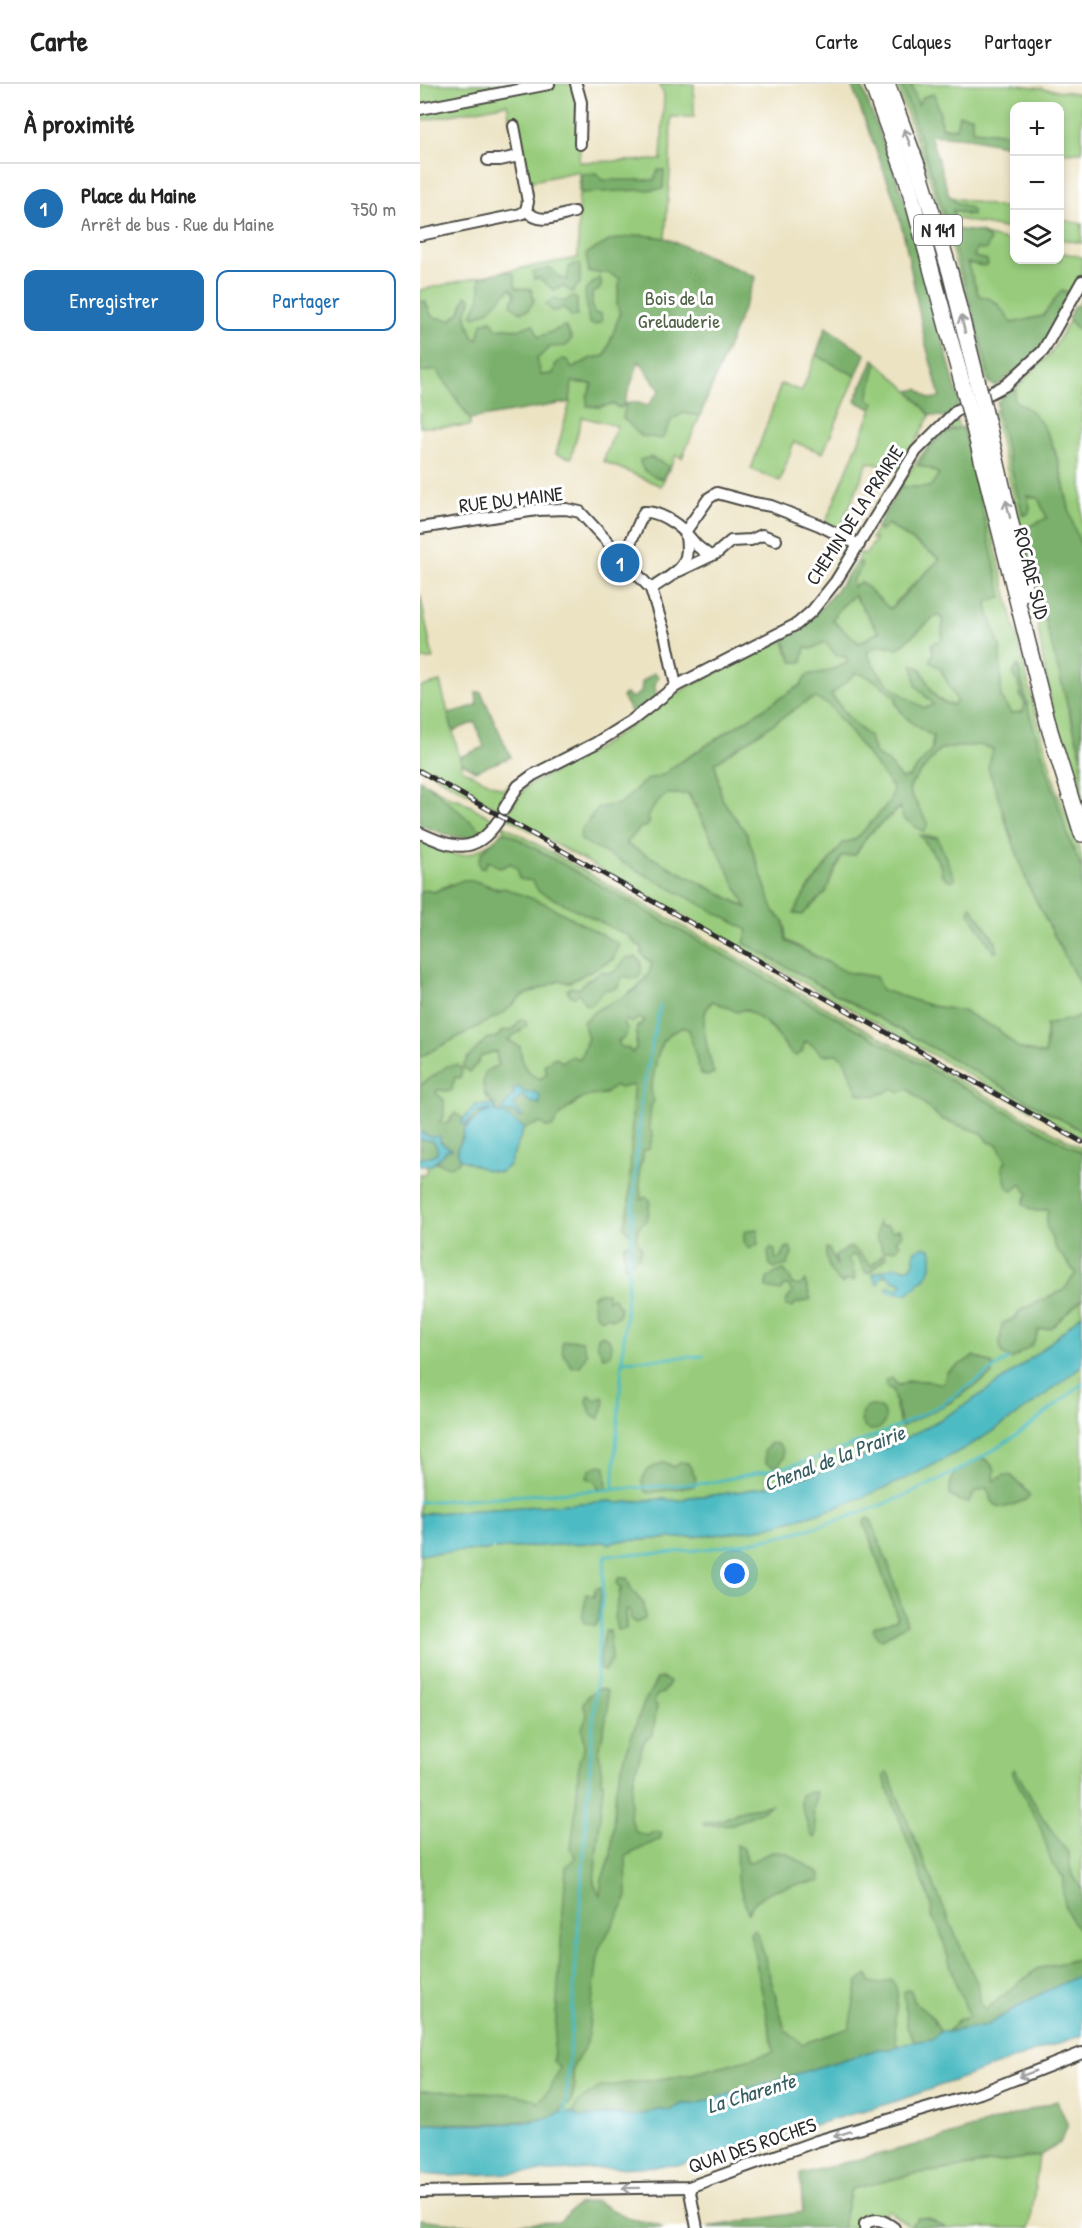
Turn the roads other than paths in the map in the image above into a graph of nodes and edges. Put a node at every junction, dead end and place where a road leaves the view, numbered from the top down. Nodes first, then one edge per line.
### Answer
1 (549, 84) edge
2 (576, 84) edge
3 (872, 84) edge
4 (887, 84) edge
5 (420, 109) edge
6 (514, 126) dead end
7 (580, 144) dead end
8 (519, 156) junction
9 (488, 160) dead end
10 (526, 210) junction
11 (574, 212) dead end
12 (420, 235) edge
13 (1082, 281) edge
14 (970, 383) junction
15 (420, 528) edge
16 (685, 532) junction
17 (776, 540) dead end
18 (859, 545) junction
19 (622, 556) junction
20 (710, 556) junction
21 (674, 574) junction
22 (651, 589) junction
23 (676, 686) junction
24 (504, 809) dead end
25 (498, 821) dead end
26 (420, 833) edge
27 (1082, 834) edge
28 (1082, 2053) edge
29 (689, 2187) junction
30 (420, 2192) edge
31 (697, 2228) edge
32 (866, 2228) edge
33 (894, 2228) edge

1 - 5 street
2 - 7 street
3 - 14 highway, N 141
14 -> 4 highway, N 141
6 - 8 street
8 - 9 street
8 - 10 street
10 - 11 street
10 - 12 street
13 - 18 street, CHEMIN DE LA PRAIRIE
14 - 27 highway, ROCADE SUD / N 141, bridge
15 - 19 street, RUE DU MAINE
16 - 18 street
16 - 19 street
16 - 20 street
16 - 21 street
17 - 20 street
18 - 23 street, CHEMIN DE LA PRAIRIE
19 - 22 street, RUE DU MAINE
20 - 21 street
21 - 22 street
22 - 23 street, RUE DU MAINE
23 - 24 street, CHEMIN DE LA PRAIRIE
25 - 26 street
28 -> 29 street, QUAI DES ROCHES
29 -> 30 street, QUAI DES ROCHES
29 - 31 street
32 - 33 street

